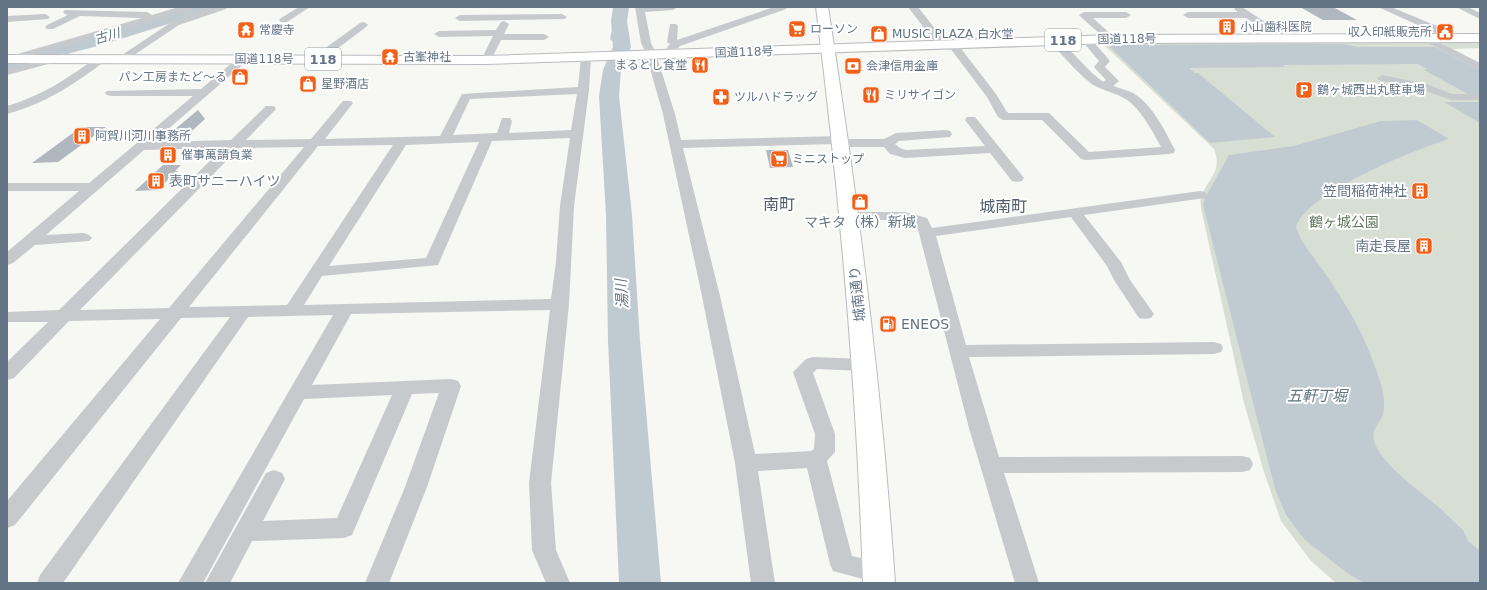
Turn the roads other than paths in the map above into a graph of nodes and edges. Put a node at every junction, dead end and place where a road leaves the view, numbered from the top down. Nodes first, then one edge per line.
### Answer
1 (149, 7) edge
2 (189, 7) edge
3 (223, 7) edge
4 (305, 7) edge
5 (513, 7) edge
6 (673, 7) edge
7 (783, 7) edge
8 (822, 7) edge
9 (913, 7) edge
10 (1236, 7) edge
11 (1383, 7) edge
12 (1461, 7) edge
13 (641, 8) edge
14 (79, 10) edge
15 (135, 15) junction
16 (1126, 15) dead end
17 (1188, 15) dead end
18 (1248, 15) junction
19 (160, 16) junction
20 (1480, 16) edge
21 (45, 17) dead end
22 (562, 17) dead end
23 (460, 18) dead end
24 (507, 18) junction
25 (7, 19) edge
26 (284, 20) dead end
27 (180, 21) junction
28 (363, 25) dead end
29 (673, 26) dead end
30 (50, 27) dead end
31 (145, 32) dead end
32 (439, 34) dead end
33 (498, 35) junction
34 (544, 37) dead end
35 (1480, 38) edge
36 (1111, 39) junction
37 (1286, 39) junction
38 (1427, 39) junction
39 (1456, 39) junction
40 (1054, 40) junction
41 (1089, 43) dead end
42 (947, 44) junction
43 (675, 47) junction
44 (91, 48) dead end
45 (828, 49) junction
46 (647, 51) junction
47 (589, 57) junction
48 (55, 59) junction
49 (101, 59) junction
50 (121, 59) junction
51 (243, 59) junction
52 (317, 59) junction
53 (486, 60) junction
54 (9, 62) edge
55 (1480, 67) edge
56 (1382, 78) dead end
57 (1103, 86) junction
58 (583, 90) junction
59 (205, 92) junction
60 (111, 93) dead end
61 (1480, 97) edge
62 (347, 102) dead end
63 (270, 108) dead end
64 (7, 110) edge
65 (971, 120) dead end
66 (506, 121) dead end
67 (577, 134) junction
68 (946, 134) dead end
69 (494, 138) junction
70 (444, 140) junction
71 (402, 141) junction
72 (316, 142) junction
73 (841, 142) junction
74 (675, 144) junction
75 (888, 144) junction
76 (234, 145) junction
77 (140, 146) junction
78 (994, 149) junction
79 (1017, 178) dead end
80 (7, 187) edge
81 (93, 187) junction
82 (1200, 195) dead end
83 (1074, 212) junction
84 (848, 216) junction
85 (927, 233) junction
86 (84, 238) dead end
87 (31, 240) junction
88 (7, 260) edge
89 (317, 272) junction
90 (560, 304) junction
91 (345, 309) junction
92 (292, 310) junction
93 (243, 311) junction
94 (175, 314) junction
95 (1145, 314) dead end
96 (62, 316) junction
97 (7, 317) edge
98 (1214, 348) dead end
99 (958, 351) junction
100 (864, 365) junction
101 (7, 373) edge
102 (405, 388) junction
103 (299, 392) junction
104 (816, 459) junction
105 (746, 463) junction
106 (1242, 464) dead end
107 (990, 465) junction
108 (274, 479) dead end
109 (7, 518) edge
110 (246, 531) junction
111 (879, 578) edge
112 (49, 583) edge
113 (190, 583) edge
114 (218, 583) edge
115 (378, 583) edge
116 (558, 583) edge
117 (763, 583) edge
118 (1027, 583) edge

1 - 15 street
2 - 19 street
3 - 27 street
4 - 26 street
5 - 24 street
6 - 13 street
7 - 43 street
8 - 45 main road, 城南通り
9 - 42 street
10 - 18 street
11 - 39 street
12 - 20 street
13 - 46 street
14 - 15 street
14 - 30 street
15 - 19 street
16 - 36 street
17 - 18 street
18 - 37 street
19 - 27 street
19 - 54 street
21 - 25 street
22 - 24 street
23 - 24 street
24 - 33 street
27 - 31 street
27 - 50 street
28 - 52 street
29 - 43 street
32 - 33 street
33 - 34 street
33 - 53 street
35 - 39 main road, 国道118号 / 118
36 - 37 main road, 国道118号 / 118
36 - 40 main road, 国道118号 / 118
37 - 38 main road, 国道118号 / 118
38 - 39 main road, 国道118号 / 118
38 - 55 street
40 - 42 main road, 国道118号 / 118
40 - 57 street
41 - 57 street
42 - 45 main road, 国道118号 / 118
42 - 57 street
43 - 45 main road, 国道118号 / 118
43 - 46 main road, 国道118号 / 118
44 - 48 street
45 - 73 main road, 城南通り
46 - 47 main road, 国道118号 / 118
46 - 74 street
47 - 53 main road, 国道118号 / 118
47 - 58 street
48 - 49 main road, 国道118号 / 118
48 - 54 main road, 国道118号 / 118
49 - 50 main road, 国道118号 / 118
49 - 64 street
50 - 51 main road, 国道118号 / 118
51 - 52 main road, 国道118号 / 118
51 - 59 street
52 - 53 main road, 国道118号 / 118
56 - 61 street
58 - 67 street
58 - 70 street
59 - 60 street
59 - 77 street
62 - 72 street
63 - 76 street
65 - 78 street
66 - 69 street
67 - 69 street
67 - 90 street
68 - 75 street
69 - 70 street
69 - 89 street
70 - 71 street
71 - 72 street
71 - 89 street
72 - 76 street
72 - 94 street
73 - 74 street
73 - 75 street
73 - 84 main road, 城南通り
74 - 105 street
75 - 78 street
76 - 77 street
76 - 96 street
77 - 81 street
78 - 79 street
80 - 81 street
81 - 87 street
82 - 83 street
83 - 85 street
83 - 95 street
84 - 85 street
84 - 100 main road, 城南通り
85 - 99 street
86 - 87 street
87 - 88 street
89 - 92 street
90 - 91 street
90 - 116 street
91 - 92 street
91 - 103 street
92 - 93 street
93 - 94 street
93 - 112 street
94 - 96 street
94 - 109 street
96 - 97 street
96 - 101 street
98 - 99 street
99 - 107 street
100 - 104 street
100 - 111 main road, 城南通り
102 - 103 street
102 - 110 street
102 - 115 street
103 - 113 street
104 - 105 street
104 - 111 street
105 - 117 street
106 - 107 street
107 - 118 street
108 - 110 street
110 - 114 street

